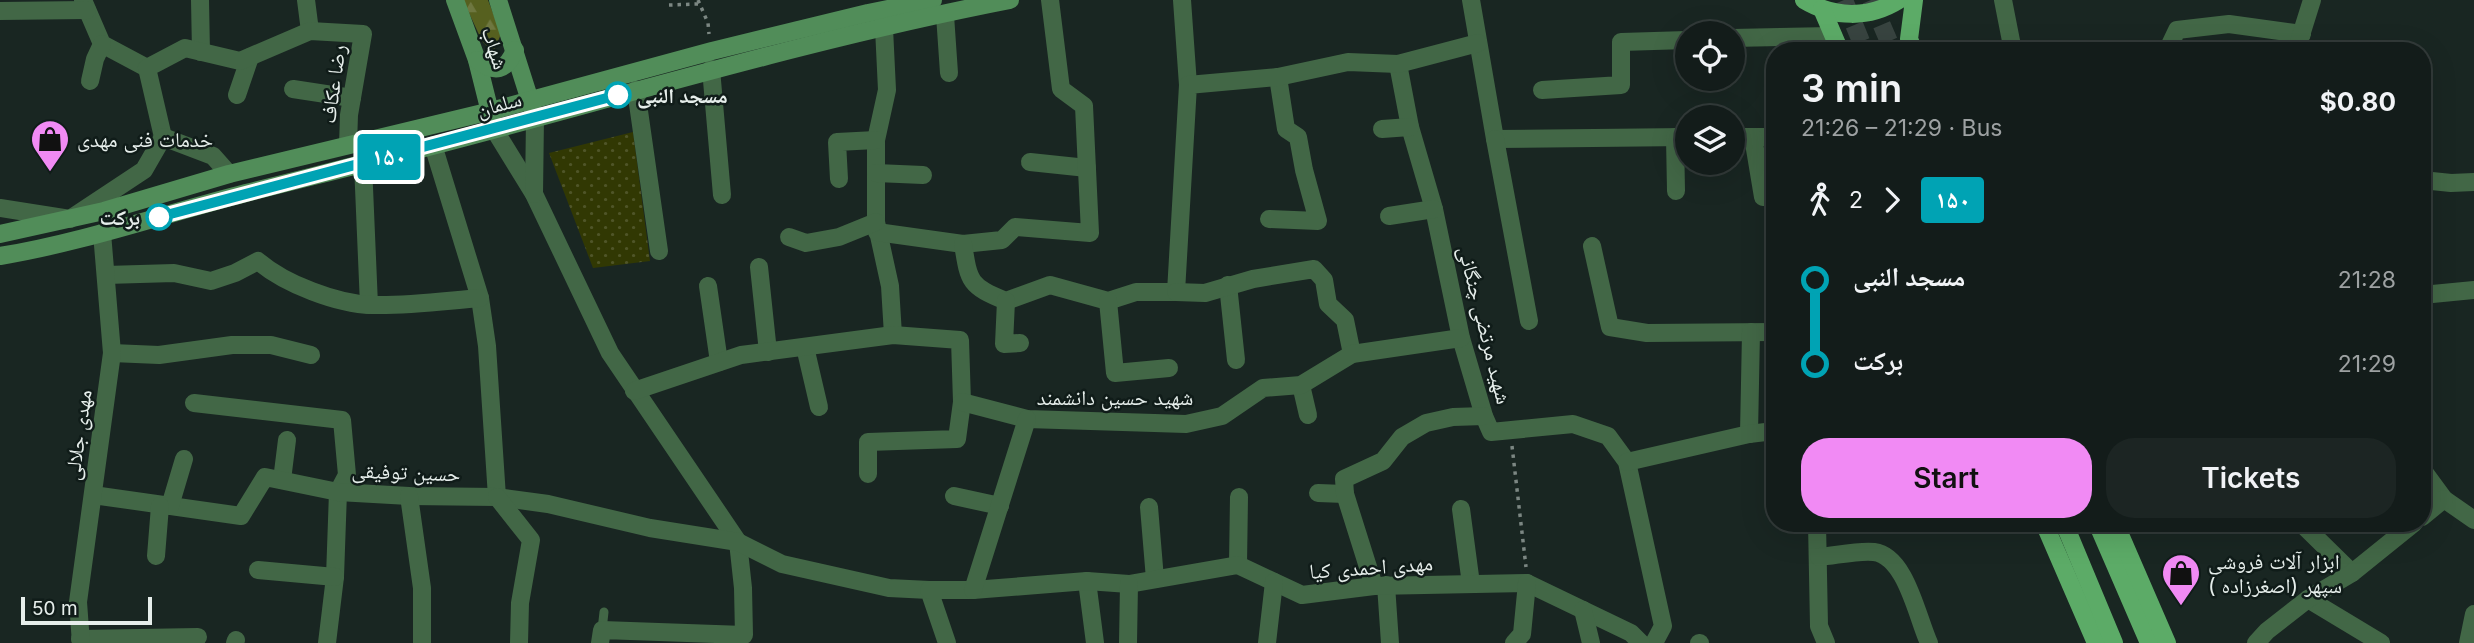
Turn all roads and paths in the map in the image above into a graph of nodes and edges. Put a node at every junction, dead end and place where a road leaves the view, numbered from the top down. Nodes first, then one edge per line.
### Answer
1 (200, 0) edge
2 (306, 0) edge
3 (455, 0) edge
4 (498, 0) edge
5 (933, 0) edge
6 (1050, 0) edge
7 (1182, 0) edge
8 (1471, 0) edge
9 (1804, 0) edge
10 (1899, 0) edge
11 (1914, 0) edge
12 (2003, 0) edge
13 (2312, 0) edge
14 (1005, 1) edge
15 (698, 2) edge
16 (85, 5) edge
17 (669, 5) dead end
18 (867, 6) edge
19 (1822, 9) junction
20 (0, 11) edge
21 (945, 15) junction
22 (884, 28) junction
23 (310, 31) junction
24 (1745, 39) edge
25 (1675, 40) edge
26 (1815, 42) edge
27 (1836, 42) edge
28 (1910, 42) edge
29 (2011, 42) edge
30 (2171, 42) edge
31 (2299, 42) edge
32 (102, 44) junction
33 (1478, 44) junction
34 (515, 50) junction
35 (712, 51) junction
36 (201, 52) junction
37 (250, 57) junction
38 (477, 60) junction
39 (1398, 64) junction
40 (147, 68) junction
41 (711, 69) junction
42 (949, 73) dead end
43 (1278, 78) junction
44 (90, 81) dead end
45 (1188, 85) junction
46 (293, 89) dead end
47 (636, 90) junction
48 (1542, 90) dead end
49 (237, 94) dead end
50 (352, 98) junction
51 (533, 109) junction
52 (491, 111) junction
53 (1410, 127) junction
54 (494, 129) junction
55 (1382, 129) dead end
56 (163, 137) junction
57 (1675, 137) edge
58 (1745, 137) edge
59 (1753, 137) junction
60 (1766, 137) edge
61 (1495, 139) junction
62 (876, 140) junction
63 (348, 145) junction
64 (433, 145) junction
65 (1030, 162) dead end
66 (363, 163) junction
67 (1087, 168) junction
68 (876, 173) junction
69 (229, 174) junction
70 (923, 175) dead end
71 (1677, 175) edge
72 (839, 179) dead end
73 (2431, 181) edge
74 (2474, 182) edge
75 (1675, 191) dead end
76 (534, 194) junction
77 (722, 195) dead end
78 (1763, 197) dead end
79 (0, 208) edge
80 (1434, 209) junction
81 (1389, 216) dead end
82 (70, 219) junction
83 (1269, 219) dead end
84 (876, 227) junction
85 (103, 233) junction
86 (0, 234) edge
87 (789, 237) dead end
88 (963, 244) junction
89 (1592, 246) dead end
90 (659, 251) dead end
91 (0, 256) edge
92 (759, 267) dead end
93 (106, 275) junction
94 (1228, 285) junction
95 (708, 286) dead end
96 (2474, 290) edge
97 (1176, 292) junction
98 (2431, 294) edge
99 (480, 298) junction
100 (1006, 301) junction
101 (1108, 301) junction
102 (369, 305) junction
103 (1529, 321) dead end
104 (1751, 332) junction
105 (1766, 332) edge
106 (893, 335) junction
107 (1461, 338) junction
108 (1020, 343) dead end
109 (805, 347) junction
110 (768, 352) junction
111 (112, 353) junction
112 (1352, 354) junction
113 (311, 355) dead end
114 (1236, 360) dead end
115 (719, 362) junction
116 (1169, 368) dead end
117 (1301, 385) junction
118 (634, 391) junction
119 (962, 402) junction
120 (194, 403) dead end
121 (819, 407) dead end
122 (1308, 415) dead end
123 (1484, 416) junction
124 (1027, 419) junction
125 (1511, 430) junction
126 (1766, 432) edge
127 (1749, 434) junction
128 (287, 440) dead end
129 (184, 459) dead end
130 (1627, 462) junction
131 (868, 474) dead end
132 (282, 481) junction
133 (2431, 481) edge
134 (338, 492) junction
135 (1318, 494) dead end
136 (1345, 494) junction
137 (93, 495) junction
138 (409, 496) junction
139 (954, 496) dead end
140 (497, 497) junction
141 (1239, 497) dead end
142 (2444, 499) junction
143 (165, 506) junction
144 (1000, 506) junction
145 (1149, 507) dead end
146 (1461, 509) dead end
147 (2431, 509) edge
148 (2474, 520) edge
149 (1818, 532) edge
150 (2047, 532) edge
151 (2068, 532) edge
152 (2101, 532) edge
153 (2119, 532) edge
154 (2310, 532) edge
155 (2403, 532) edge
156 (738, 542) junction
157 (156, 556) dead end
158 (1819, 557) junction
159 (1238, 565) junction
160 (258, 570) dead end
161 (2352, 573) junction
162 (335, 578) junction
163 (1155, 579) junction
164 (1087, 581) junction
165 (1273, 582) junction
166 (1527, 583) junction
167 (1129, 584) junction
168 (1471, 584) junction
169 (1380, 585) junction
170 (929, 590) junction
171 (973, 590) junction
172 (2308, 599) junction
173 (1583, 610) junction
174 (602, 628) edge
175 (198, 637) dead end
176 (81, 641) edge
177 (327, 643) edge
178 (422, 643) edge
179 (519, 643) edge
180 (947, 643) edge
181 (1095, 643) edge
182 (1128, 643) edge
183 (1267, 643) edge
184 (1390, 643) edge
185 (1514, 643) edge
186 (1591, 643) edge
187 (1641, 643) edge
188 (1654, 643) edge
189 (1826, 643) edge
190 (1929, 643) edge
191 (2096, 643) edge
192 (2114, 643) edge
193 (2149, 643) edge
194 (2167, 643) edge
195 (2256, 643) edge
196 (2381, 643) edge

1 - 36 street
2 - 23 street
3 - 38 main road, شهاب
4 - 34 main road, شهاب
5 - 18 main road, سلمان
6 - 67 street
7 - 45 street
8 - 33 street
9 - 19 main road
10 - 19 main road
11 - 28 main road
12 - 29 street
13 - 31 street
14 - 21 main road, سلمان
15 - 17 path
15 - 35 path
16 - 20 street
16 - 32 street
18 - 35 main road, سلمان
19 - 27 main road
21 - 22 main road, سلمان
21 - 42 street
22 - 41 main road, سلمان
22 - 62 street
23 - 37 street, رضا عکاف
23 - 50 street, رضا عکاف
24 - 26 street
25 - 48 street
30 - 31 street
32 - 40 street
32 - 44 street
33 - 39 street
33 - 61 street
34 - 38 main road
34 - 51 main road, شهاب
35 - 51 main road, سلمان
36 - 37 street, رضا عکاف
36 - 40 street, رضا عکاف
37 - 49 street
38 - 52 main road, شهاب
39 - 43 street
39 - 53 street, شهید مرتضی چنگانی
40 - 56 street
41 - 47 main road, سلمان
41 - 77 street
43 - 45 street
43 - 83 street
45 - 97 street
46 - 50 street
47 - 51 main road, سلمان
47 - 90 street
50 - 63 street, رضا عکاف
51 - 52 main road, سلمان
51 - 54 main road, سلمان
51 - 76 street
52 - 54 main road, شهاب
52 - 63 main road, سلمان
53 - 55 street
53 - 80 street, شهید مرتضی چنگانی
54 - 64 main road, سلمان
54 - 76 street
56 - 69 street
56 - 82 street
57 - 61 street
58 - 59 street
59 - 60 street
59 - 78 street
61 - 103 street
62 - 68 street
62 - 72 street
63 - 69 main road, سلمان
64 - 66 main road, سلمان
64 - 99 street
65 - 67 street
66 - 85 main road, سلمان
66 - 102 street
67 - 88 street
68 - 70 street
68 - 84 street
69 - 82 main road, سلمان
71 - 75 street
73 - 74 street
76 - 118 street
79 - 82 street
80 - 81 street
80 - 107 street, شهید مرتضی چنگانی
82 - 86 main road, سلمان
84 - 87 street
84 - 88 street
84 - 106 street
85 - 91 main road, سلمان
85 - 93 street, مهدی جلالی
88 - 100 street
89 - 104 street
92 - 110 street
93 - 102 street
93 - 111 street, مهدی جلالی
94 - 97 street
94 - 112 street
94 - 114 street
95 - 115 street
96 - 98 street
97 - 101 street
99 - 102 street
99 - 140 street
100 - 101 street
100 - 108 street
101 - 116 street
104 - 105 street
104 - 127 street
106 - 109 street
106 - 119 street
107 - 112 street, شهید حسین دانشمند
107 - 123 street, شهید مرتضی چنگانی
109 - 110 street
109 - 121 street
110 - 115 street
111 - 113 street
111 - 137 street, مهدی جلالی
112 - 117 street, شهید حسین دانشمند
115 - 118 street
117 - 122 street
117 - 124 street, شهید حسین دانشمند
118 - 156 street
119 - 124 street, شهید حسین دانشمند
119 - 131 street
120 - 134 street
123 - 125 street, شهید مرتضی چنگانی
123 - 136 street
124 - 144 street
125 - 130 street, شهید مرتضی چنگانی
125 - 166 path
126 - 127 street
127 - 130 street
128 - 132 street
129 - 143 street
130 - 188 street, شهید مرتضی چنگانی
132 - 134 street, حسین توفیقی
132 - 143 street
133 - 142 street
134 - 138 street, حسین توفیقی
134 - 162 street
135 - 136 street
136 - 169 street
137 - 143 street
137 - 176 street, مهدی جلالی
138 - 140 street, حسین توفیقی
138 - 178 street
139 - 144 street
140 - 156 street, حسین توفیقی
140 - 179 street
141 - 159 street
142 - 147 street
142 - 148 street
143 - 157 street
144 - 171 street
145 - 163 street
146 - 168 street
149 - 158 street
150 - 191 main road
151 - 192 main road
152 - 193 main road
153 - 194 main road
154 - 161 street
155 - 161 street
156 - 170 street
156 - 174 street
158 - 189 street
158 - 190 street
159 - 163 street
159 - 165 street, مهدی احمدی کیا
160 - 162 street
161 - 172 street
162 - 177 street
163 - 167 street
164 - 167 street
164 - 171 street
164 - 181 street
165 - 169 street, مهدی احمدی کیا
165 - 183 street
166 - 168 street, مهدی احمدی کیا
166 - 173 street, مهدی احمدی کیا
166 - 185 street
167 - 182 street
168 - 169 street, مهدی احمدی کیا
169 - 184 street
170 - 171 street
170 - 180 street
172 - 195 street
172 - 196 street
173 - 186 street
173 - 187 street, مهدی احمدی کیا
175 - 176 street

